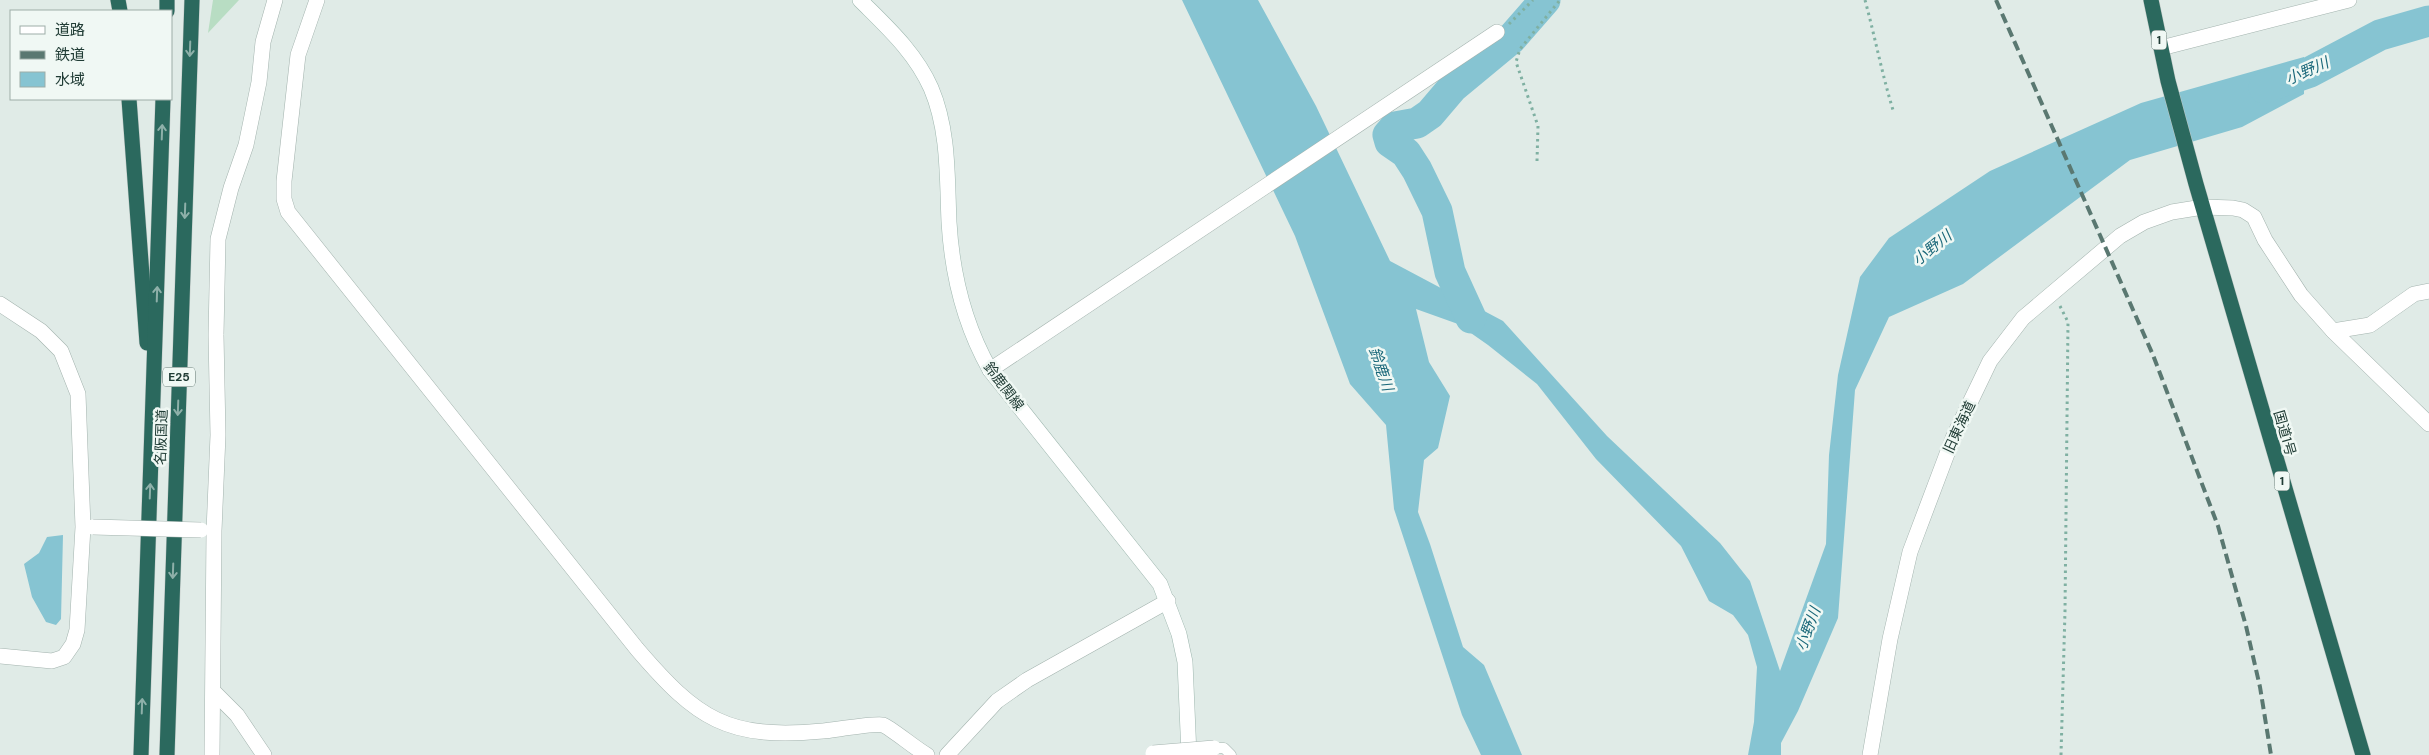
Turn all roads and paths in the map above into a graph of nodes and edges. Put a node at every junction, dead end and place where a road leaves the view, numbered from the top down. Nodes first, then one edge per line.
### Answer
1 (192, 0) edge
2 (276, 0) edge
3 (317, 0) edge
4 (860, 0) edge
5 (1533, 0) edge
6 (1560, 0) edge
7 (1865, 0) edge
8 (2151, 0) edge
9 (2349, 0) edge
10 (1497, 32) joint
11 (2160, 48) junction
12 (129, 100) edge
13 (163, 100) edge
14 (1893, 110) dead end
15 (1537, 161) dead end
16 (2203, 207) junction
17 (2429, 291) edge
18 (2051, 293) junction
19 (0, 304) edge
20 (2333, 331) junction
21 (990, 370) junction
22 (152, 424) junction
23 (2429, 424) edge
24 (88, 527) junction
25 (207, 530) junction
26 (1168, 601) junction
27 (0, 656) edge
28 (214, 692) junction
29 (1214, 748) joint
30 (1151, 754) edge
31 (140, 755) edge
32 (167, 755) edge
33 (212, 755) edge
34 (264, 755) edge
35 (927, 755) edge
36 (947, 755) edge
37 (1189, 755) edge
38 (1232, 755) edge
39 (1870, 755) edge
40 (2061, 755) edge
41 (2363, 755) edge

1 -> 32 highway, 名阪国道 / E25
2 - 25 street
3 - 35 street
4 - 21 street, 鈴鹿関線
5 - 10 path
6 - 15 path
7 - 14 path
8 - 11 highway, 1
9 - 11 street
10 - 21 street
11 - 16 highway, 1
12 - 22 highway
22 -> 13 highway, 名阪国道 / E25
16 - 18 street, 旧東海道
16 - 20 street, 旧東海道
16 - 41 highway, 国道1号 / 1
17 - 20 street
18 - 39 street, 旧東海道
18 - 40 path
19 - 24 street
20 - 23 street, 旧東海道
21 - 26 street, 鈴鹿関線
31 -> 22 highway, 名阪国道 / E25
24 - 25 street, bridge
24 - 27 street
25 - 28 street
26 - 36 street
26 - 37 street, 鈴鹿関線
28 - 33 street
28 - 34 street
29 - 30 street, bridge
29 - 38 lane

